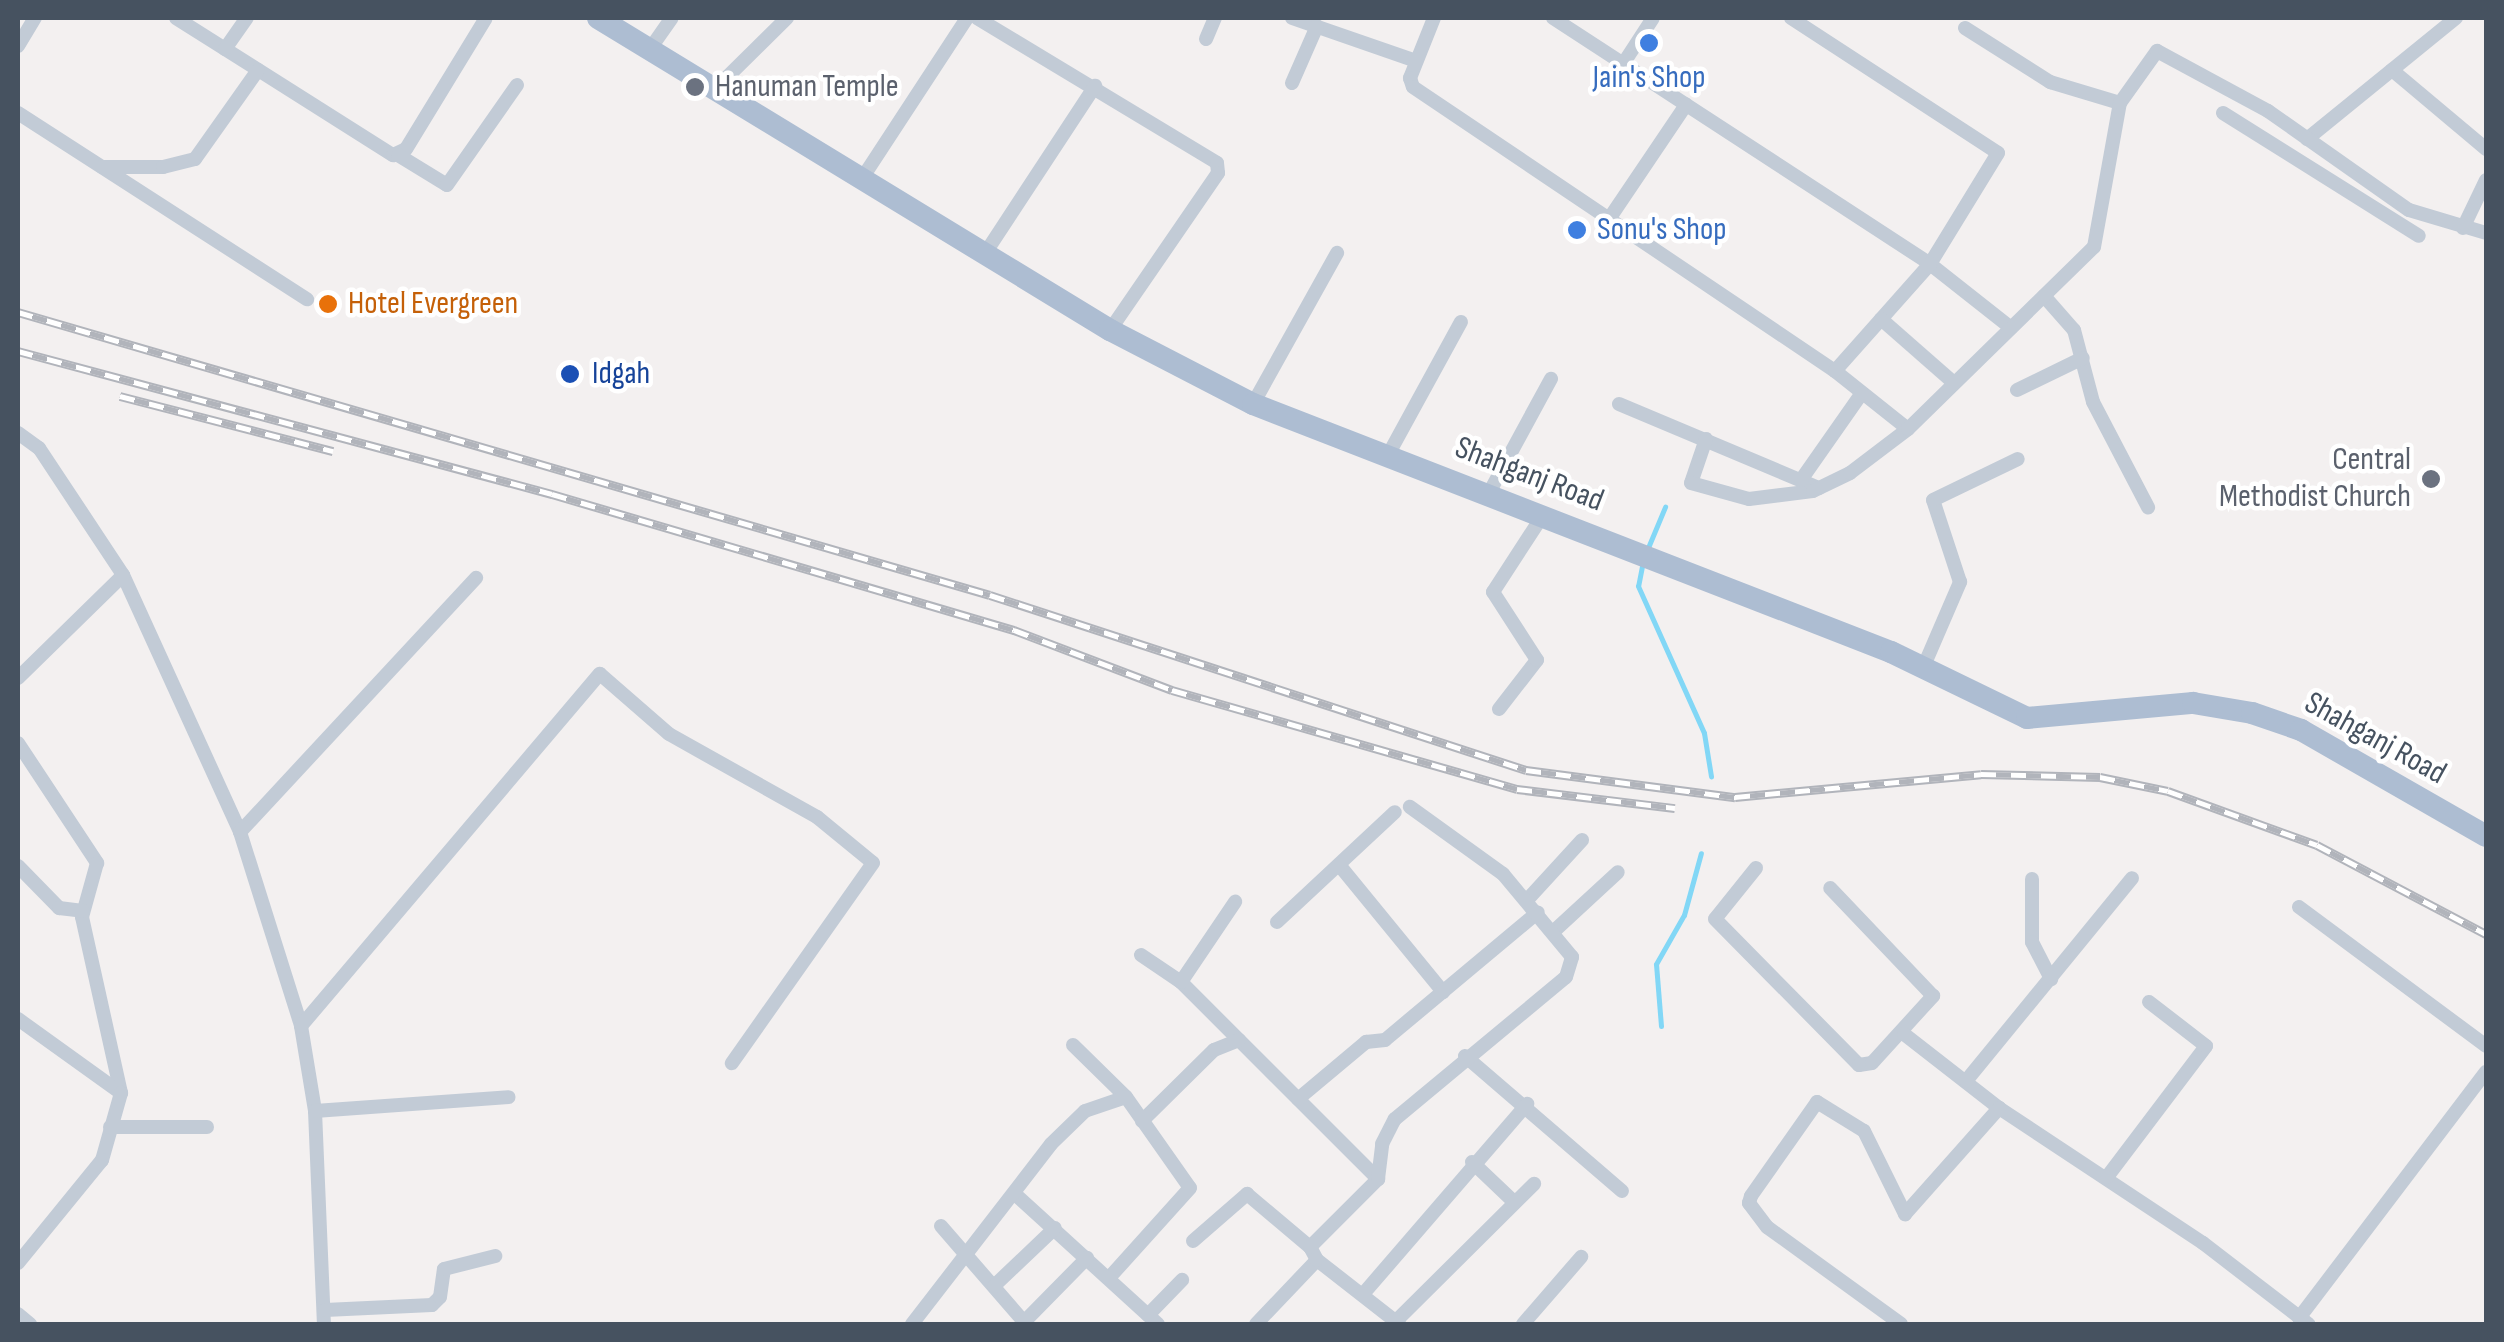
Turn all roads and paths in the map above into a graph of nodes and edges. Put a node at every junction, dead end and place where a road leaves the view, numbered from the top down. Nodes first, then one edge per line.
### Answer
1 (36, 18) edge
2 (176, 18) edge
3 (247, 18) edge
4 (486, 18) edge
5 (598, 18) edge
6 (672, 18) edge
7 (787, 18) edge
8 (967, 18) edge
9 (977, 18) edge
10 (1215, 18) edge
11 (1292, 18) edge
12 (1434, 18) edge
13 (1553, 18) edge
14 (1654, 18) edge
15 (1791, 18) edge
16 (2456, 18) edge
17 (1316, 26) junction
18 (1965, 28) dead end
19 (1206, 38) dead end
20 (18, 46) edge
21 (225, 49) junction
22 (650, 49) junction
23 (1416, 61) junction
24 (1624, 61) junction
25 (258, 70) junction
26 (2392, 70) junction
27 (1292, 83) dead end
28 (517, 85) dead end
29 (1095, 86) junction
30 (714, 88) junction
31 (2120, 103) junction
32 (1686, 104) junction
33 (18, 113) edge
34 (2223, 113) dead end
35 (2307, 138) junction
36 (2486, 148) edge
37 (398, 155) junction
38 (101, 167) junction
39 (2337, 174) junction
40 (863, 177) junction
41 (2486, 180) edge
42 (1609, 219) junction
43 (2463, 228) junction
44 (2486, 233) edge
45 (2419, 236) dead end
46 (986, 252) junction
47 (1337, 253) dead end
48 (1930, 264) junction
49 (2044, 296) junction
50 (307, 298) dead end
51 (1881, 318) junction
52 (1461, 322) dead end
53 (2011, 328) junction
54 (1110, 330) junction
55 (2082, 358) junction
56 (1835, 371) junction
57 (1551, 379) dead end
58 (1954, 383) junction
59 (2017, 390) dead end
60 (1862, 392) junction
61 (1253, 404) junction
62 (1619, 404) dead end
63 (1908, 428) junction
64 (18, 433) edge
65 (1706, 439) junction
66 (1388, 457) junction
67 (2018, 459) dead end
68 (1801, 480) junction
69 (1819, 488) junction
70 (1488, 493) junction
71 (2148, 507) dead end
72 (1543, 515) junction
73 (123, 576) junction
74 (476, 578) dead end
75 (1923, 668) junction
76 (18, 678) edge
77 (1499, 709) dead end
78 (18, 743) edge
79 (240, 832) junction
80 (2486, 836) edge
81 (1582, 840) dead end
82 (18, 866) edge
83 (1340, 866) junction
84 (1756, 868) dead end
85 (1618, 872) dead end
86 (2132, 878) dead end
87 (2032, 879) dead end
88 (1830, 888) dead end
89 (1528, 899) junction
90 (1235, 902) dead end
91 (2299, 907) dead end
92 (83, 911) junction
93 (1538, 912) junction
94 (1277, 922) dead end
95 (1553, 932) junction
96 (1141, 955) dead end
97 (2051, 978) junction
98 (1181, 982) junction
99 (1443, 992) junction
100 (2149, 1002) dead end
101 (18, 1020) edge
102 (301, 1026) junction
103 (1904, 1034) junction
104 (1238, 1040) junction
105 (1073, 1045) dead end
106 (2486, 1046) edge
107 (1464, 1056) junction
108 (732, 1063) dead end
109 (2486, 1072) edge
110 (1966, 1081) junction
111 (122, 1093) junction
112 (508, 1097) dead end
113 (1126, 1097) junction
114 (1298, 1100) junction
115 (1527, 1104) junction
116 (2000, 1108) junction
117 (316, 1110) junction
118 (1142, 1122) junction
119 (110, 1127) junction
120 (207, 1127) dead end
121 (1472, 1162) junction
122 (2106, 1177) junction
123 (1378, 1179) junction
124 (1534, 1184) dead end
125 (1622, 1192) dead end
126 (1016, 1194) junction
127 (1516, 1203) junction
128 (940, 1226) dead end
129 (1055, 1228) junction
130 (1193, 1241) dead end
131 (967, 1253) junction
132 (1314, 1254) junction
133 (495, 1256) dead end
134 (1581, 1257) dead end
135 (1088, 1258) junction
136 (18, 1264) edge
137 (1108, 1278) junction
138 (1182, 1280) dead end
139 (994, 1286) junction
140 (1364, 1293) junction
141 (18, 1314) edge
142 (324, 1317) edge
143 (1153, 1320) edge
144 (2303, 1321) edge
145 (1025, 1323) edge
146 (30, 1324) edge
147 (912, 1324) edge
148 (1256, 1324) edge
149 (1396, 1324) edge
150 (1523, 1324) edge
151 (1901, 1324) edge

1 - 20 street
2 - 21 street
3 - 21 street
4 - 37 street
5 - 22 main road, Shahganj Road
6 - 22 street
7 - 30 street
8 - 40 street
9 - 29 street
10 - 19 street
11 - 17 street
12 - 23 street
13 - 24 street
14 - 24 street
15 - 48 street
16 - 26 street
17 - 23 street
17 - 27 street
18 - 31 street
21 - 25 street
22 - 30 main road, Shahganj Road
23 - 42 street
24 - 32 street
25 - 37 street
25 - 38 street
26 - 35 street
26 - 36 street
28 - 37 street
29 - 46 street
29 - 54 street
30 - 40 main road, Shahganj Road
31 - 35 street
31 - 49 street
32 - 42 street
32 - 48 street
33 - 38 street
34 - 39 street
35 - 39 street
38 - 50 street
39 - 43 street
39 - 45 street
40 - 46 main road, Shahganj Road
41 - 43 street
42 - 56 street
43 - 44 street
46 - 54 main road, Shahganj Road
47 - 61 street
48 - 51 street
48 - 53 street
49 - 53 street
49 - 55 street
51 - 56 street
51 - 58 street
52 - 66 street
53 - 58 street
54 - 61 main road, Shahganj Road
55 - 59 street
55 - 71 street
56 - 60 street
57 - 70 street
58 - 63 street
60 - 63 street
60 - 68 street
61 - 66 main road, Shahganj Road
62 - 65 street
63 - 69 street
64 - 73 street
65 - 68 street
65 - 69 street
66 - 70 main road, Shahganj Road
67 - 75 street
68 - 69 street
70 - 72 main road, Shahganj Road
72 - 75 main road, Shahganj Road
72 - 77 street
73 - 76 street
73 - 79 street
74 - 79 street
75 - 80 main road, Shahganj Road
78 - 92 street
79 - 102 street
81 - 89 street
82 - 92 street
83 - 89 street
83 - 94 street
83 - 99 street
84 - 103 street
85 - 95 street
86 - 97 street
87 - 97 street
88 - 103 street
89 - 93 street
90 - 98 street
91 - 106 street
92 - 111 street
93 - 95 street
93 - 99 street
95 - 107 street
96 - 98 street
97 - 110 street
98 - 104 street
99 - 114 street
100 - 122 street
101 - 111 street
102 - 108 street
102 - 117 street
103 - 110 street
104 - 114 street
104 - 118 street
105 - 113 street
107 - 115 street
107 - 123 street
109 - 144 street
110 - 116 street
111 - 119 street
112 - 117 street
113 - 118 street
113 - 126 street
114 - 123 street
115 - 121 street
115 - 125 street
116 - 122 street
116 - 151 street
117 - 142 street
118 - 137 street
119 - 120 street
119 - 136 street
121 - 127 street
121 - 140 street
122 - 144 street
123 - 132 street
124 - 127 street
126 - 129 street
126 - 131 street
127 - 149 street
128 - 131 street
129 - 135 street
129 - 139 street
130 - 132 street
131 - 139 street
131 - 147 street
132 - 140 street
132 - 148 street
133 - 142 street
134 - 150 street
135 - 137 street
135 - 145 street
137 - 143 street
138 - 143 street
139 - 145 street
140 - 149 street
141 - 146 street

